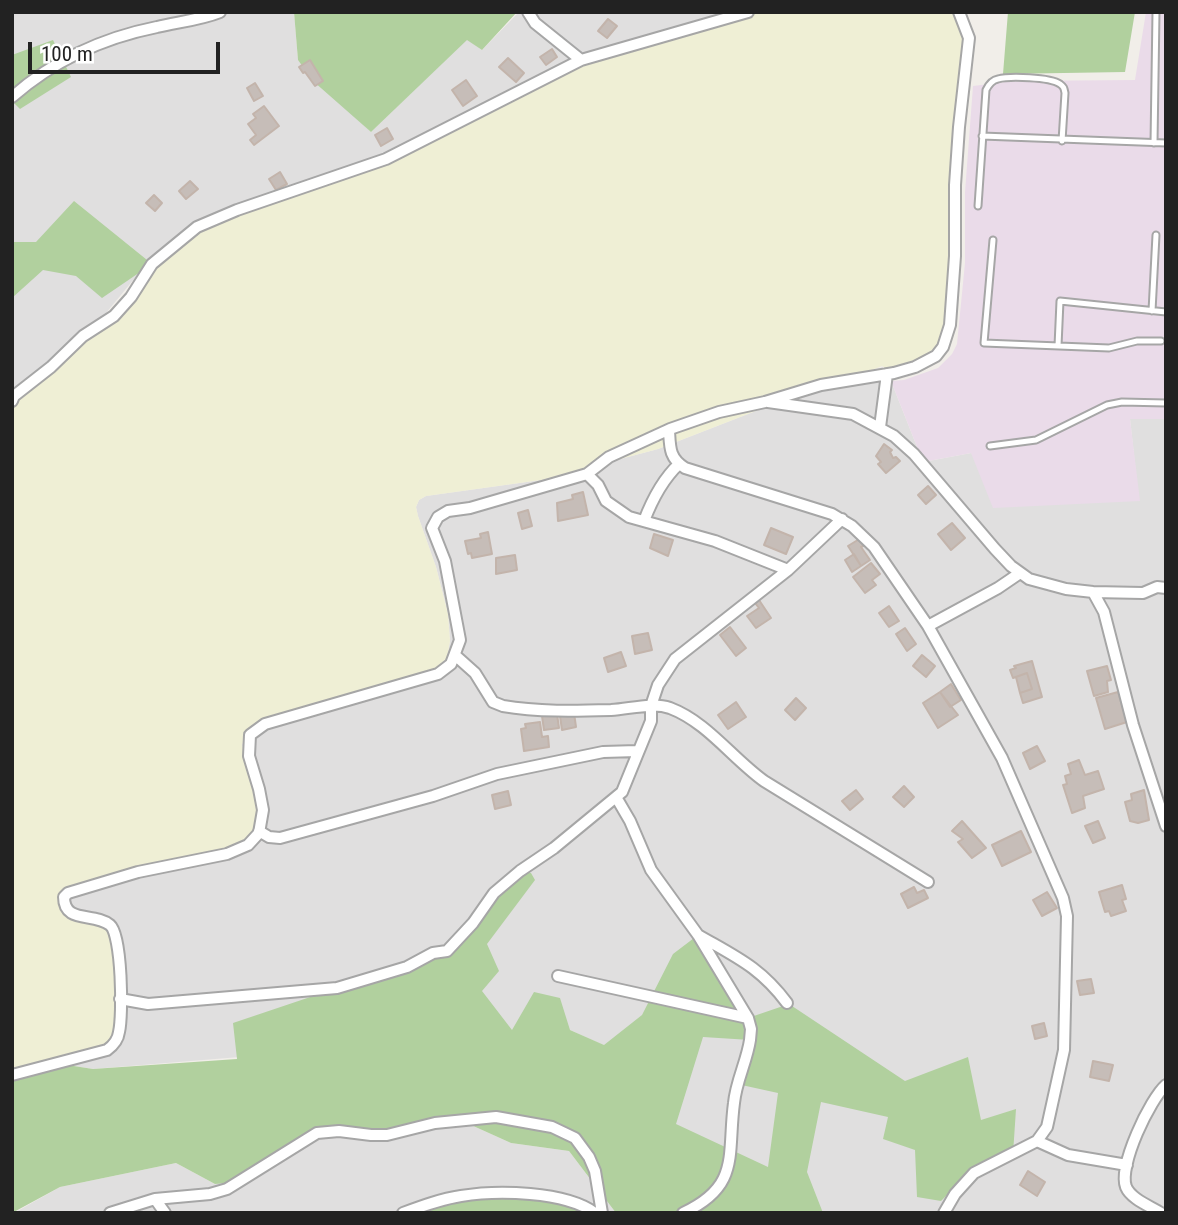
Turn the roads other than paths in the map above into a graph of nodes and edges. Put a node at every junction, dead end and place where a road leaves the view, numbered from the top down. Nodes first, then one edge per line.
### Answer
1 (220, 12) edge
2 (528, 12) edge
3 (748, 12) edge
4 (960, 12) edge
5 (1156, 12) edge
6 (581, 60) junction
7 (12, 97) edge
8 (982, 136) junction
9 (1062, 141) junction
10 (1154, 143) junction
11 (1166, 143) edge
12 (978, 206) dead end
13 (1156, 235) dead end
14 (993, 240) dead end
15 (1152, 312) junction
16 (1166, 312) edge
17 (1161, 341) dead end
18 (1058, 346) junction
19 (887, 374) junction
20 (13, 398) edge
21 (765, 402) junction
22 (1166, 403) edge
23 (880, 427) junction
24 (669, 430) junction
25 (990, 446) dead end
26 (679, 464) junction
27 (587, 474) junction
28 (842, 519) junction
29 (645, 521) junction
30 (788, 570) junction
31 (1020, 573) junction
32 (1166, 588) edge
33 (1093, 592) junction
34 (929, 626) junction
35 (456, 656) junction
36 (651, 706) junction
37 (637, 751) junction
38 (615, 797) junction
39 (1166, 826) edge
40 (259, 831) junction
41 (928, 882) dead end
42 (698, 935) junction
43 (558, 975) dead end
44 (120, 999) junction
45 (787, 1003) dead end
46 (747, 1018) junction
47 (12, 1075) edge
48 (1166, 1085) edge
49 (1037, 1141) junction
50 (1127, 1166) junction
51 (155, 1199) junction
52 (110, 1213) edge
53 (165, 1213) edge
54 (403, 1213) edge
55 (595, 1213) edge
56 (602, 1213) edge
57 (682, 1213) edge
58 (944, 1213) edge
59 (1161, 1213) edge

1 - 7 street
2 - 6 street
3 - 6 street
4 - 19 street
5 - 10 lane
6 - 20 street
8 - 9 lane
8 - 9 lane
8 - 12 lane
9 - 10 lane
10 - 11 lane
13 - 15 lane
14 - 18 lane
15 - 16 lane
15 - 18 lane
17 - 18 lane
19 - 21 street
19 - 23 street
21 - 23 street
21 - 24 street
22 - 25 lane
23 - 31 street
24 - 26 street
24 - 27 street
26 - 28 street
26 - 29 street
27 - 29 street
27 - 35 street
28 - 30 street
28 - 34 street
29 - 30 street
30 - 36 street
31 - 33 street
31 - 34 street
32 - 33 street
33 - 39 street
34 - 49 street
35 - 36 street
35 - 40 street
36 - 37 street
36 - 41 street
37 - 38 street
37 - 40 street
38 - 42 street
38 - 44 street
40 - 44 street
42 - 45 street
42 - 46 street
43 - 46 street
44 - 47 street
46 - 57 street
48 - 50 street
49 - 50 street
49 - 58 street
50 - 59 street
51 - 52 street
51 - 53 street
51 - 56 street
54 - 55 street

